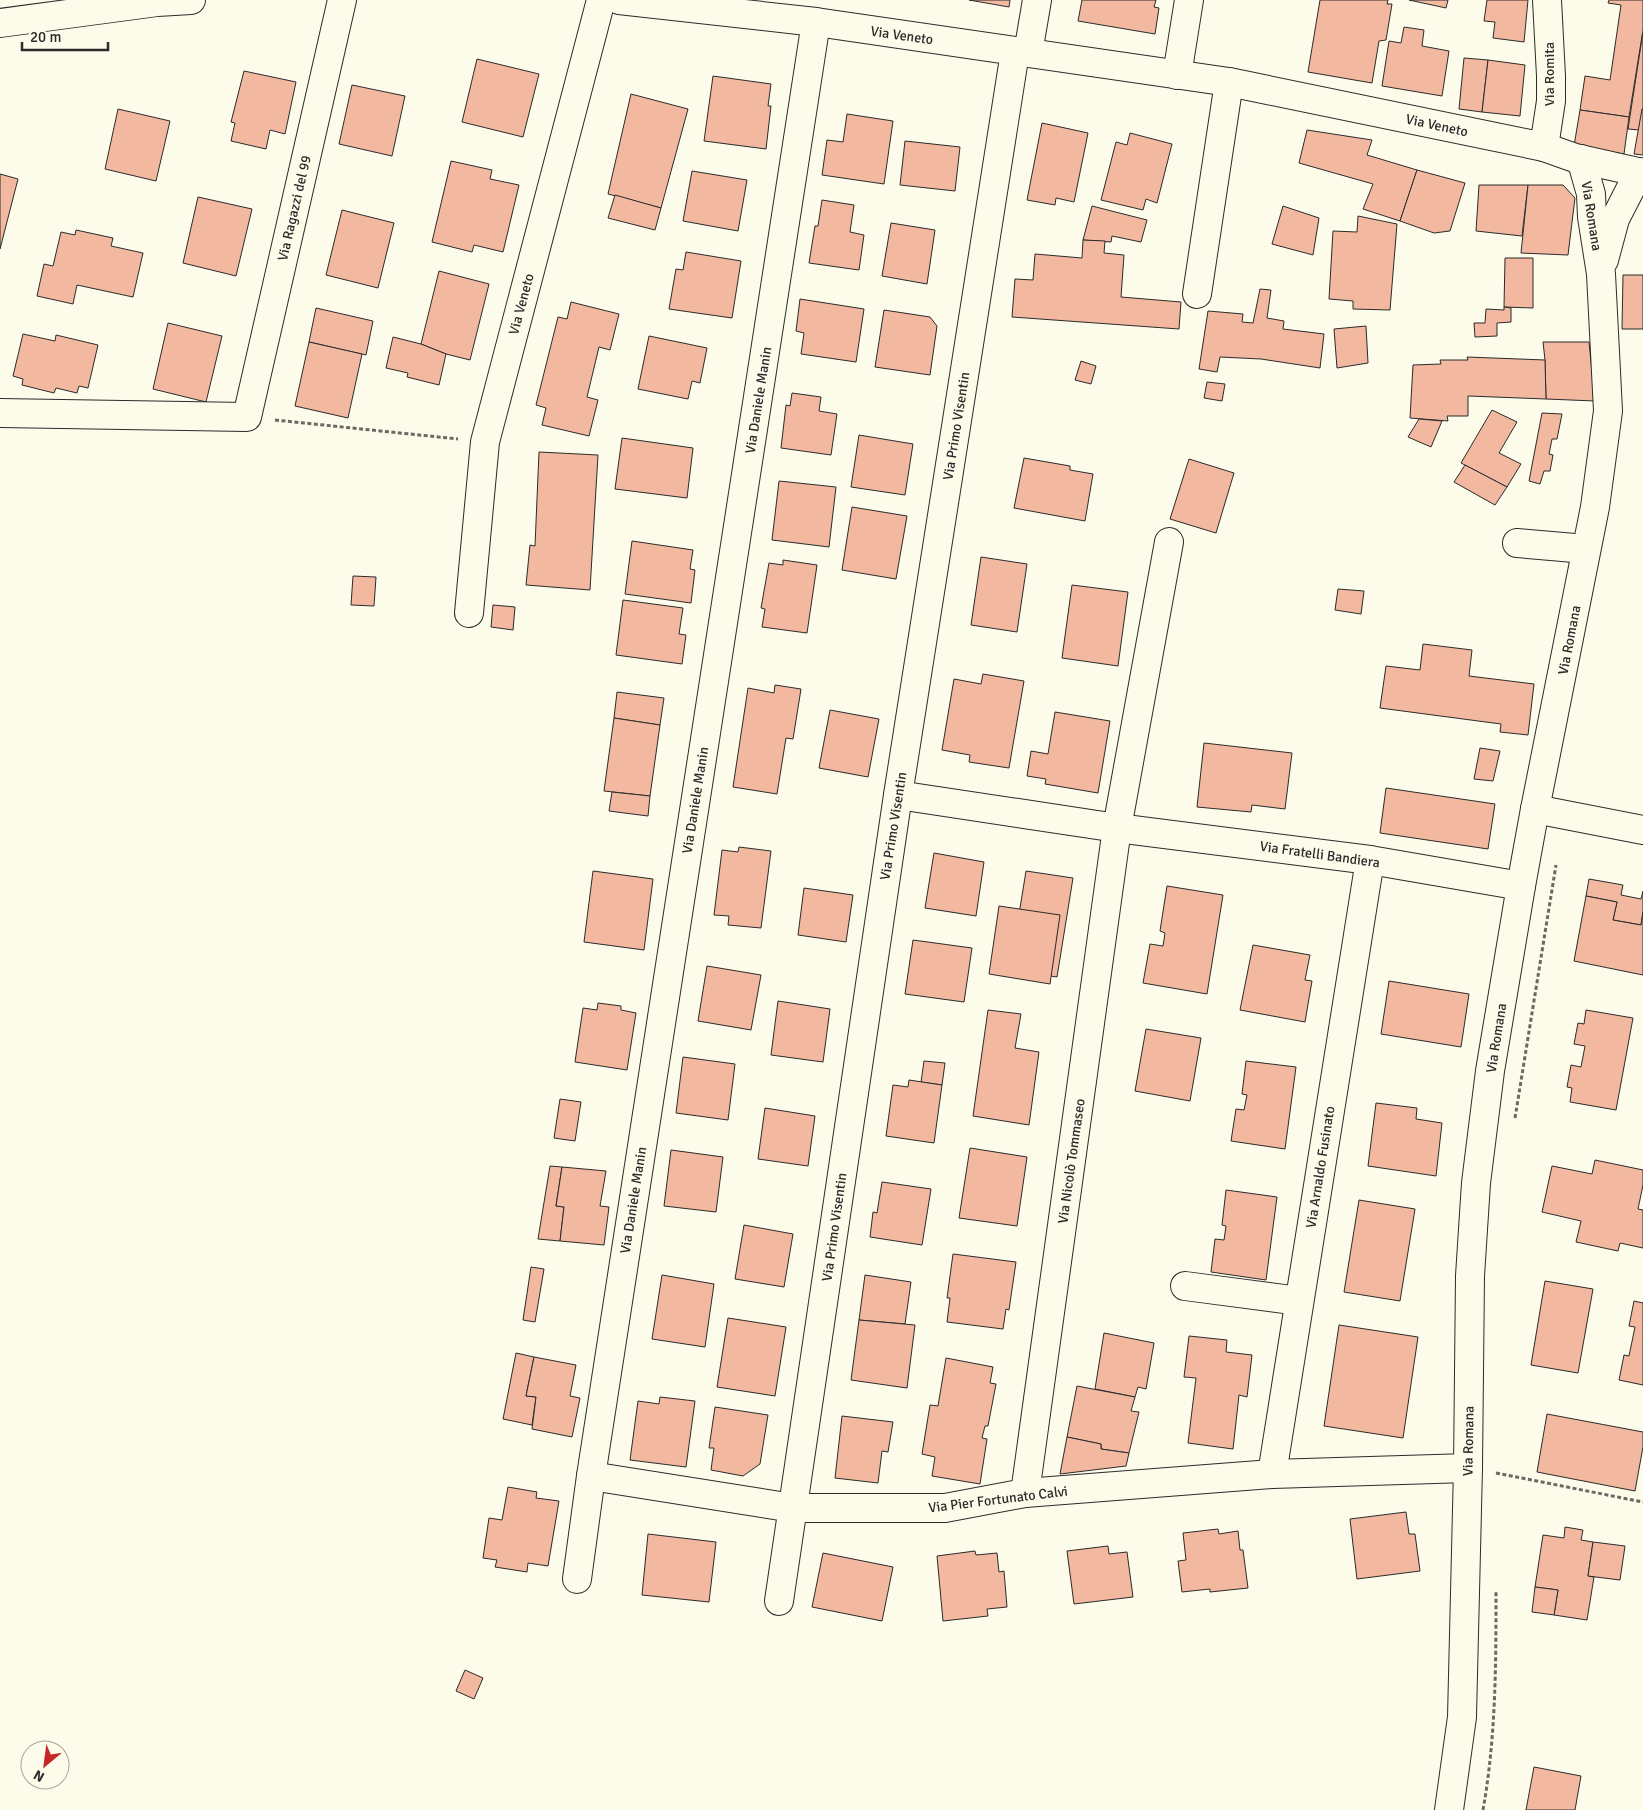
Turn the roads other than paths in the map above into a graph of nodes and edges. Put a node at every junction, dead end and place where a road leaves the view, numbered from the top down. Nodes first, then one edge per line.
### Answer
1 (190, 0) edge
2 (342, 0) edge
3 (601, 0) edge
4 (619, 0) edge
5 (1037, 0) edge
6 (1189, 0) edge
7 (1547, 0) edge
8 (777, 9) edge
9 (816, 22) junction
10 (0, 24) edge
11 (1021, 52) junction
12 (1177, 75) junction
13 (1229, 82) junction
14 (1544, 147) junction
15 (1581, 159) junction
16 (1641, 172) edge
17 (1601, 274) junction
18 (1197, 294) dead end
19 (0, 413) edge
20 (1169, 542) dead end
21 (1517, 543) dead end
22 (1586, 549) junction
23 (470, 613) dead end
24 (898, 795) junction
25 (1535, 809) junction
26 (1117, 828) junction
27 (1643, 830) edge
28 (1370, 860) junction
29 (1521, 886) junction
30 (1185, 1286) dead end
31 (1299, 1301) junction
32 (1468, 1468) junction
33 (1272, 1474) junction
34 (591, 1476) junction
35 (1024, 1493) junction
36 (793, 1508) junction
37 (577, 1579) dead end
38 (779, 1601) dead end
39 (1449, 1810) edge

1 - 10 street
2 - 19 street, Via Ragazzi del 99
3 - 23 street, Via Veneto
4 - 8 street, Via Veneto
5 - 11 street
6 - 12 street
7 - 14 street, Via Romita
8 - 9 street, Via Veneto
9 - 11 street, Via Veneto
9 - 34 street, Via Daniele Manin
11 - 12 street, Via Veneto
11 - 24 street, Via Primo Visentin
12 - 13 street, Via Veneto
13 - 14 street, Via Veneto
13 - 18 street
14 - 15 street, Via Veneto
15 - 16 street, Via Veneto
15 - 17 street, Via Romana
16 - 17 street, Via Romana
17 - 22 street, Via Romana
20 - 26 street
21 - 22 street
22 - 25 street, Via Romana
24 - 26 street, Via Fratelli Bandiera
24 - 36 street, Via Primo Visentin
25 - 27 street
25 - 29 street, Via Romana
26 - 28 street, Via Fratelli Bandiera
26 - 35 street, Via Nicolò Tommaseo
28 - 29 street, Via Fratelli Bandiera
28 - 31 street, Via Arnaldo Fusinato
29 - 32 street, Via Romana
30 - 31 street
31 - 33 street, Via Arnaldo Fusinato
32 - 33 street, Via Pier Fortunato Calvi
32 - 39 street, Via Romana
33 - 35 street, Via Pier Fortunato Calvi
34 - 36 street, Via Pier Fortunato Calvi
34 - 37 street, Via Daniele Manin
35 - 36 street, Via Pier Fortunato Calvi
36 - 38 street, Via Primo Visentin

